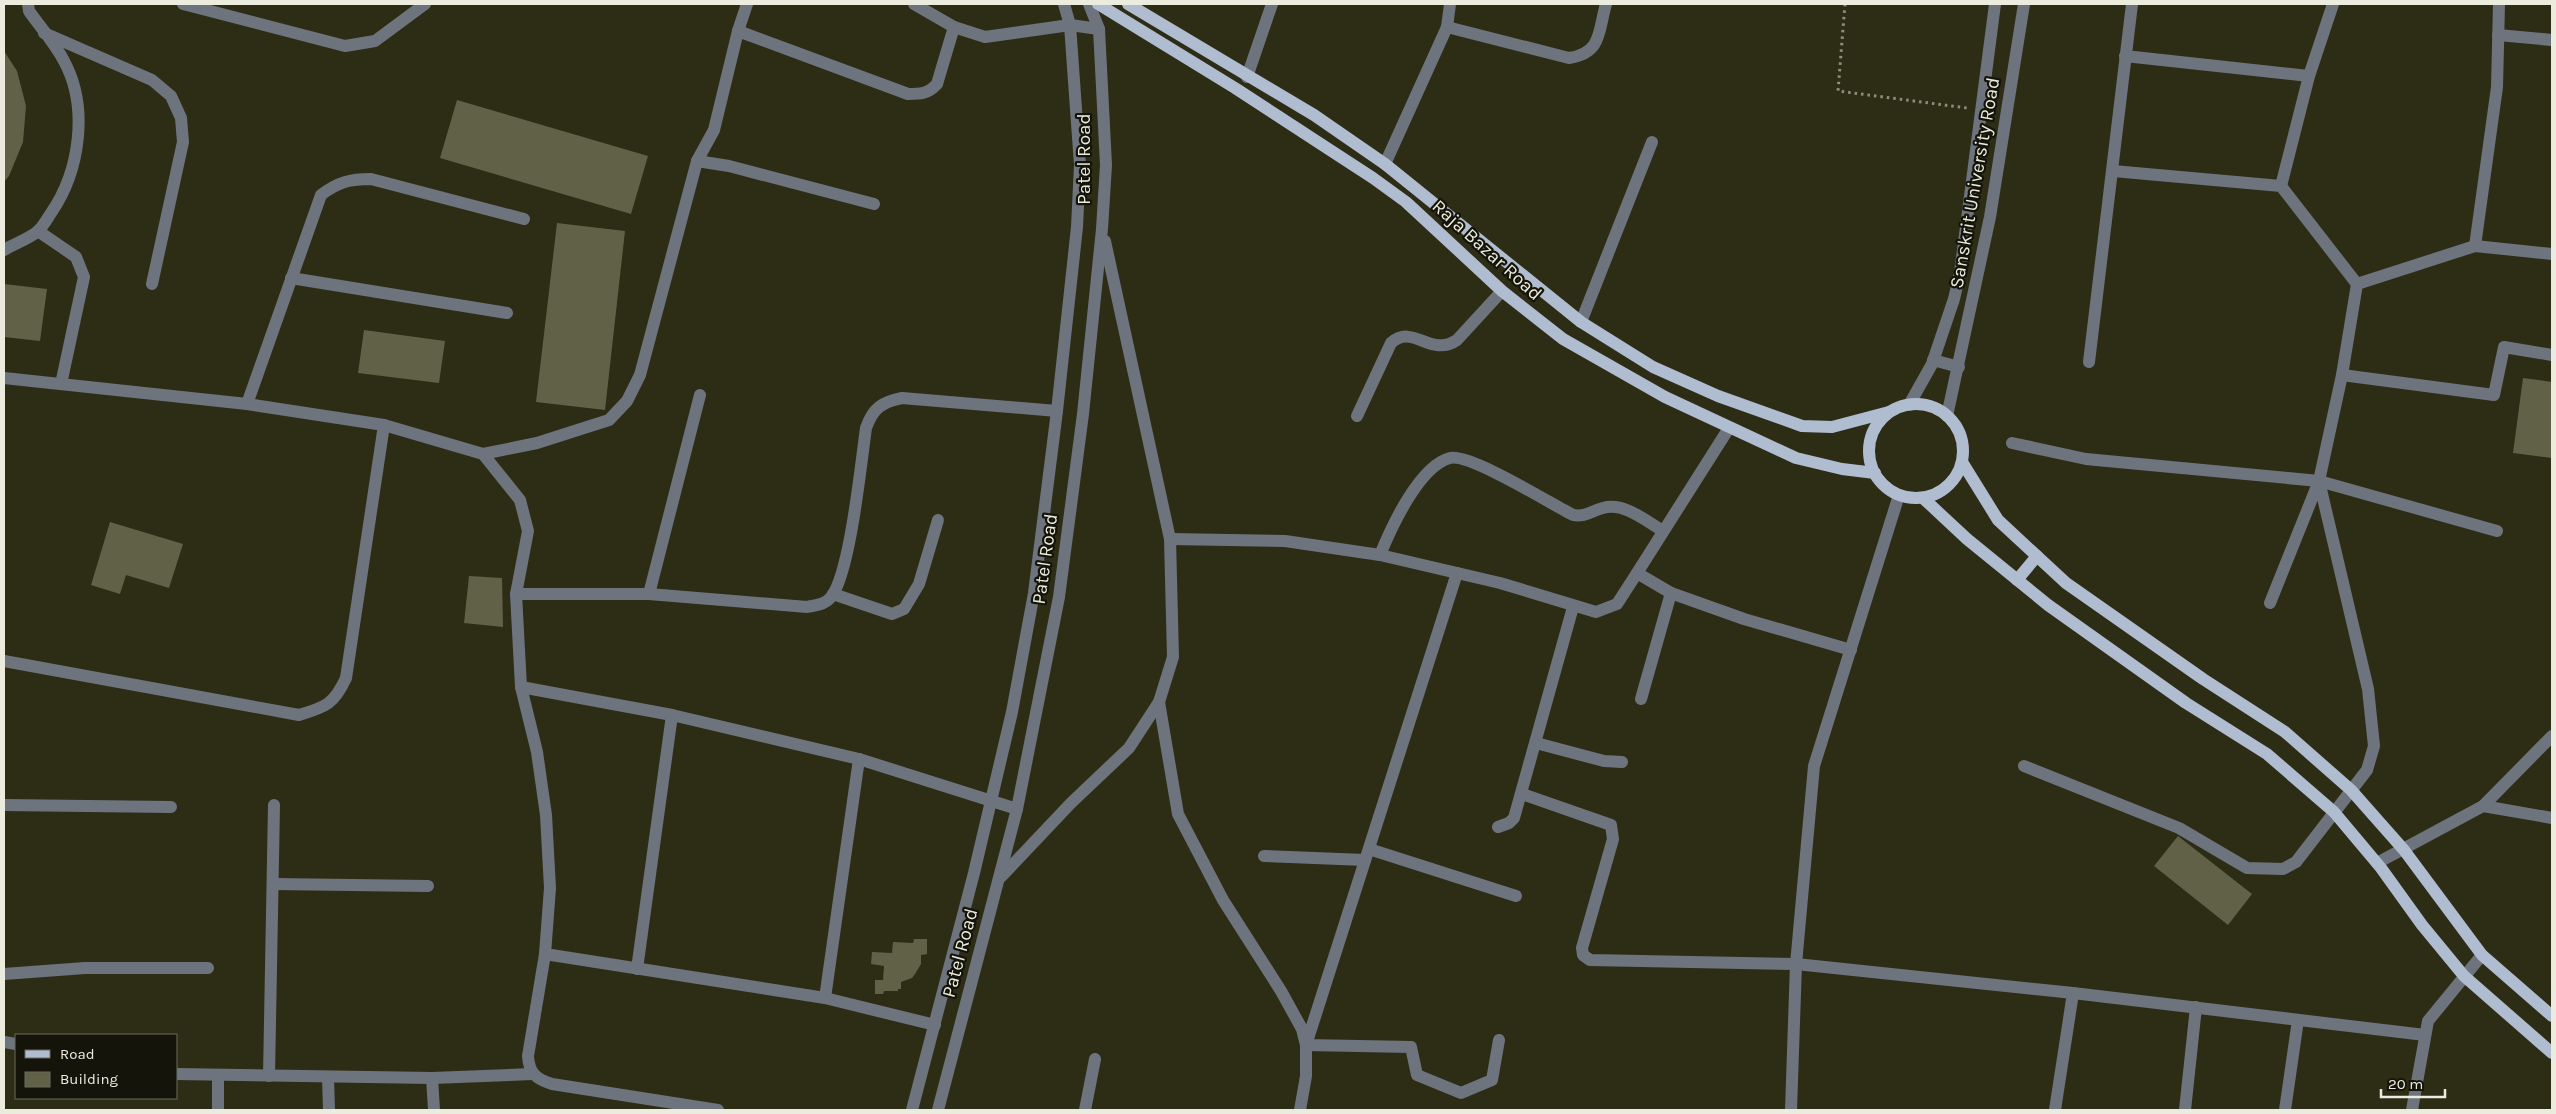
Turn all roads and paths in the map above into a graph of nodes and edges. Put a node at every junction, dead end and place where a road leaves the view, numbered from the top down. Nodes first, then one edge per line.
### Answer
1 (28, 4) edge
2 (183, 4) edge
3 (426, 4) edge
4 (747, 4) edge
5 (914, 4) edge
6 (1064, 4) edge
7 (1089, 4) edge
8 (1098, 4) edge
9 (1128, 4) edge
10 (1272, 4) edge
11 (1450, 4) edge
12 (1606, 4) edge
13 (1845, 4) edge
14 (1995, 4) edge
15 (2024, 4) edge
16 (2132, 4) edge
17 (2333, 4) edge
18 (2499, 4) edge
19 (1070, 25) junction
20 (954, 27) junction
21 (1447, 27) junction
22 (1099, 29) junction
23 (738, 31) junction
24 (44, 33) junction
25 (2498, 35) junction
26 (2552, 40) edge
27 (2125, 56) junction
28 (1247, 76) junction
29 (2309, 76) junction
30 (1980, 109) junction
31 (1652, 142) dead end
32 (697, 161) junction
33 (1385, 164) junction
34 (2114, 171) junction
35 (2281, 186) junction
36 (874, 204) dead end
37 (524, 219) dead end
38 (1102, 229) junction
39 (38, 231) junction
40 (2475, 246) junction
41 (4, 250) edge
42 (2552, 254) edge
43 (291, 278) junction
44 (152, 284) dead end
45 (2357, 284) junction
46 (1502, 291) junction
47 (507, 313) dead end
48 (1581, 322) junction
49 (2552, 354) edge
50 (1933, 362) junction
51 (2089, 362) dead end
52 (1959, 367) junction
53 (2342, 375) junction
54 (4, 378) edge
55 (62, 384) junction
56 (700, 395) dead end
57 (247, 404) junction
58 (1909, 405) junction
59 (1058, 411) junction
60 (1889, 412) junction
61 (1357, 416) dead end
62 (1947, 416) junction
63 (384, 425) junction
64 (1729, 428) junction
65 (2012, 443) dead end
66 (483, 454) junction
67 (1962, 462) junction
68 (1875, 473) junction
69 (2319, 481) junction
70 (1900, 495) junction
71 (1923, 498) junction
72 (938, 520) dead end
73 (1663, 531) junction
74 (2497, 531) dead end
75 (1170, 539) junction
76 (1380, 555) junction
77 (2037, 556) junction
78 (1457, 573) junction
79 (1637, 573) junction
80 (2017, 580) junction
81 (1671, 593) junction
82 (516, 594) junction
83 (649, 594) junction
84 (834, 594) junction
85 (2270, 603) dead end
86 (1573, 607) junction
87 (1851, 650) junction
88 (4, 661) edge
89 (521, 687) junction
90 (1641, 699) dead end
91 (1159, 702) junction
92 (672, 715) junction
93 (2552, 736) edge
94 (1536, 743) junction
95 (859, 759) junction
96 (1622, 762) dead end
97 (2024, 766) dead end
98 (2351, 790) junction
99 (1522, 794) junction
100 (990, 801) junction
101 (4, 805) edge
102 (274, 805) dead end
103 (2483, 806) junction
104 (171, 807) dead end
105 (1017, 809) junction
106 (2334, 812) junction
107 (2552, 818) edge
108 (1498, 826) dead end
109 (2404, 850) junction
110 (1367, 855) junction
111 (1264, 856) dead end
112 (2377, 863) junction
113 (998, 880) junction
114 (272, 884) junction
115 (428, 886) dead end
116 (1516, 896) dead end
117 (545, 954) junction
118 (2482, 955) junction
119 (1796, 964) junction
120 (208, 968) dead end
121 (637, 969) junction
122 (4, 974) edge
123 (2464, 976) junction
124 (2073, 993) junction
125 (825, 998) junction
126 (2196, 1007) junction
127 (2552, 1016) edge
128 (2298, 1020) junction
129 (935, 1025) junction
130 (2425, 1035) junction
131 (1499, 1040) dead end
132 (1306, 1044) junction
133 (2552, 1053) edge
134 (1095, 1059) dead end
135 (178, 1074) edge
136 (532, 1074) junction
137 (218, 1076) junction
138 (269, 1076) junction
139 (328, 1076) junction
140 (432, 1078) junction
141 (666, 1106) edge
142 (218, 1110) edge
143 (328, 1110) edge
144 (434, 1110) edge
145 (718, 1110) edge
146 (912, 1110) edge
147 (938, 1110) edge
148 (1085, 1110) edge
149 (1300, 1110) edge
150 (1791, 1110) edge
151 (2055, 1110) edge
152 (2185, 1110) edge
153 (2285, 1110) edge
154 (2412, 1110) edge

1 - 24 street
2 - 3 street
4 - 23 street
5 - 20 street
6 - 19 street, Patel Road
7 - 22 street, Patel Road
8 - 46 main road, Raja Bazar Road
9 - 28 main road, Raja Bazar Road
10 - 28 street
11 - 21 street
12 - 21 street
13 - 30 path
14 - 30 street, Sanskrit University Road
15 - 52 street, Sanskrit University Road
16 - 27 street
17 - 29 street
18 - 25 street
19 - 20 street
19 - 22 street
19 - 59 street, Patel Road
20 - 23 street
21 - 33 street
22 - 38 street, Patel Road
23 - 32 street
24 - 39 street
24 - 44 street
25 - 26 street
25 - 40 street
27 - 29 street
27 - 34 street
28 - 33 main road, Raja Bazar Road
29 - 35 street
30 - 50 street, Sanskrit University Road
31 - 48 street
32 - 36 street
32 - 66 street
33 - 48 main road, Raja Bazar Road
34 - 35 street
34 - 51 street
35 - 45 street
37 - 43 street
38 - 75 street
38 - 105 street, Patel Road
39 - 41 street
39 - 55 street
40 - 42 street
40 - 45 street
43 - 47 street
43 - 57 street
45 - 53 street
46 - 61 street
46 - 64 main road, Raja Bazar Road
48 - 60 main road, Raja Bazar Road
49 - 53 street
50 - 52 street
50 - 58 street, Sanskrit University Road
52 - 62 street, Sanskrit University Road
53 - 69 street
54 - 55 street
55 - 57 street
56 - 83 street
57 - 63 street
58 - 60 main road
58 - 62 main road
59 - 84 street
59 - 100 street, Patel Road
60 - 68 main road
62 - 67 main road
63 - 66 street
63 - 88 street
64 - 68 main road, Raja Bazar Road
64 - 73 street
65 - 69 street
66 - 82 street
67 - 71 main road
67 - 77 main road
68 - 70 main road
69 - 74 street
69 - 85 street
69 - 98 street
70 - 71 main road
70 - 87 street
71 - 80 main road
72 - 84 street
73 - 76 street
73 - 79 street
75 - 76 street
75 - 91 street
76 - 78 street
77 - 80 main road
77 - 98 main road
78 - 86 street
78 - 110 street
79 - 81 street
79 - 86 street
80 - 106 main road
81 - 87 street
81 - 90 street
82 - 83 street
82 - 89 street
83 - 84 street
86 - 94 street
87 - 119 street
89 - 92 street
89 - 117 street
91 - 113 street
91 - 132 street
92 - 95 street
92 - 121 street
93 - 103 street
94 - 96 street
94 - 99 street
95 - 100 street
95 - 125 street
97 - 106 street
98 - 106 street
98 - 109 main road
99 - 108 street
99 - 119 street
100 - 105 street
100 - 129 street, Patel Road
101 - 104 street
102 - 114 street
103 - 107 street
103 - 109 street
105 - 113 street, Patel Road
106 - 112 main road
109 - 112 street
109 - 118 main road
110 - 111 street
110 - 116 street
110 - 132 street
112 - 123 main road
113 - 147 street, Patel Road
114 - 115 street
114 - 138 street
117 - 121 street
117 - 136 street
118 - 123 street
118 - 127 main road
119 - 124 street
119 - 150 street
120 - 122 street
121 - 125 street
123 - 130 street
123 - 133 main road
124 - 126 street
124 - 151 street
125 - 129 street
126 - 128 street
126 - 152 street
128 - 130 street
128 - 153 street
129 - 146 street, Patel Road
130 - 154 street
131 - 132 street
132 - 149 street
134 - 148 street
135 - 137 street
136 - 140 street
136 - 141 street
137 - 138 street
137 - 142 street
138 - 139 street
139 - 140 street
139 - 143 street
140 - 144 street
141 - 145 street

